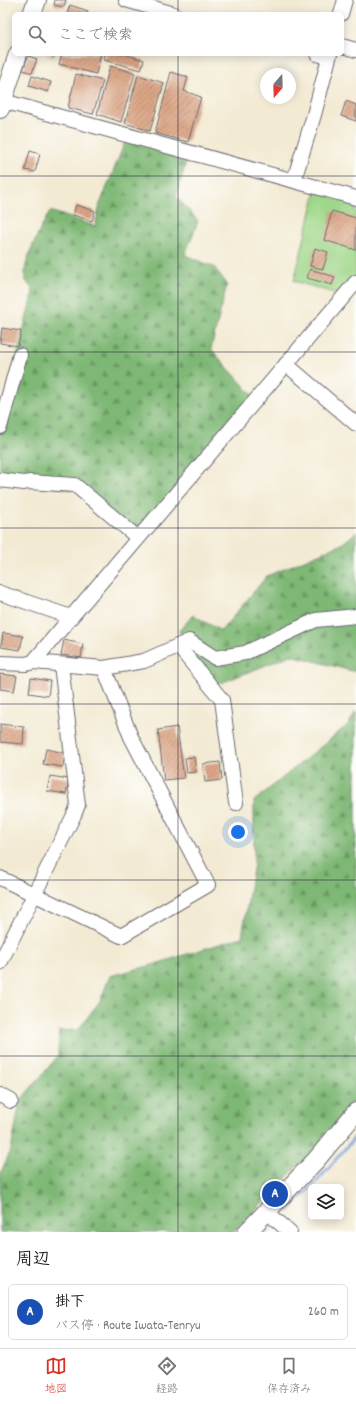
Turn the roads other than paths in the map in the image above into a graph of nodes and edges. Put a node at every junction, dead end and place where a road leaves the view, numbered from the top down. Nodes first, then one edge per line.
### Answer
1 (37, 0) edge
2 (126, 0) edge
3 (345, 0) edge
4 (33, 12) edge
5 (167, 12) edge
6 (342, 12) edge
7 (344, 47) edge
8 (356, 50) edge
9 (17, 56) edge
10 (325, 56) edge
11 (5, 80) edge
12 (1, 105) edge
13 (294, 180) junction
14 (356, 198) edge
15 (356, 282) edge
16 (20, 355) dead end
17 (286, 364) junction
18 (356, 424) edge
19 (0, 426) edge
20 (0, 480) edge
21 (138, 538) junction
22 (0, 593) edge
23 (356, 616) edge
24 (71, 617) junction
25 (178, 646) junction
26 (33, 662) junction
27 (0, 663) edge
28 (61, 664) junction
29 (104, 668) junction
30 (236, 803) dead end
31 (0, 878) edge
32 (34, 895) junction
33 (0, 963) edge
34 (356, 1112) edge
35 (267, 1212) junction
36 (247, 1232) edge
37 (290, 1232) edge

1 - 4 main road
2 - 5 street
3 - 6 street
7 - 8 street
9 - 11 main road
10 - 13 street
11 - 12 main road
12 - 13 street
13 - 14 street
15 - 17 street
16 - 19 street
17 - 18 street
17 - 21 street
20 - 21 street
21 - 24 street
22 - 24 street
23 - 25 street
24 - 26 street
25 - 29 street
25 - 30 street
26 - 27 street
26 - 28 street
28 - 29 street
28 - 32 street
29 - 32 street
31 - 32 street
32 - 33 street
34 - 35 main road
35 - 36 main road
35 - 37 street

